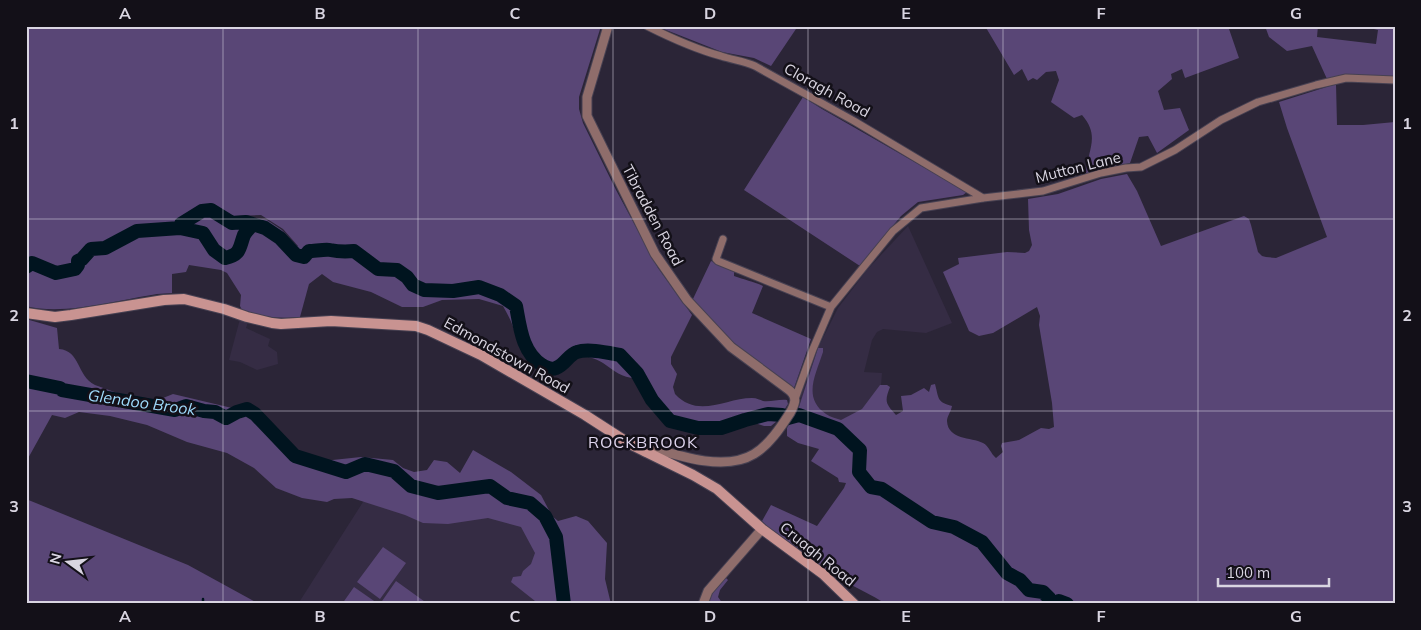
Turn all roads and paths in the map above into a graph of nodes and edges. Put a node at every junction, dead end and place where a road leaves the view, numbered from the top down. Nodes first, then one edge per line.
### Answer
1 (608, 26) edge
2 (648, 26) edge
3 (1395, 80) edge
4 (984, 198) junction
5 (723, 239) dead end
6 (831, 306) junction
7 (26, 313) edge
8 (795, 398) junction
9 (645, 452) junction
10 (762, 529) junction
11 (703, 604) edge
12 (854, 604) edge

1 - 8 street, Tibradden Road
2 - 4 street, Cloragh Road
3 - 4 street, Mutton Lane
4 - 6 street, Mutton Lane
5 - 6 street
6 - 8 street, Mutton Lane
7 - 9 main road, Edmondstown Road
8 - 9 street
9 - 10 main road, Edmondstown Road
10 - 11 street
10 - 12 main road, Cruagh Road

